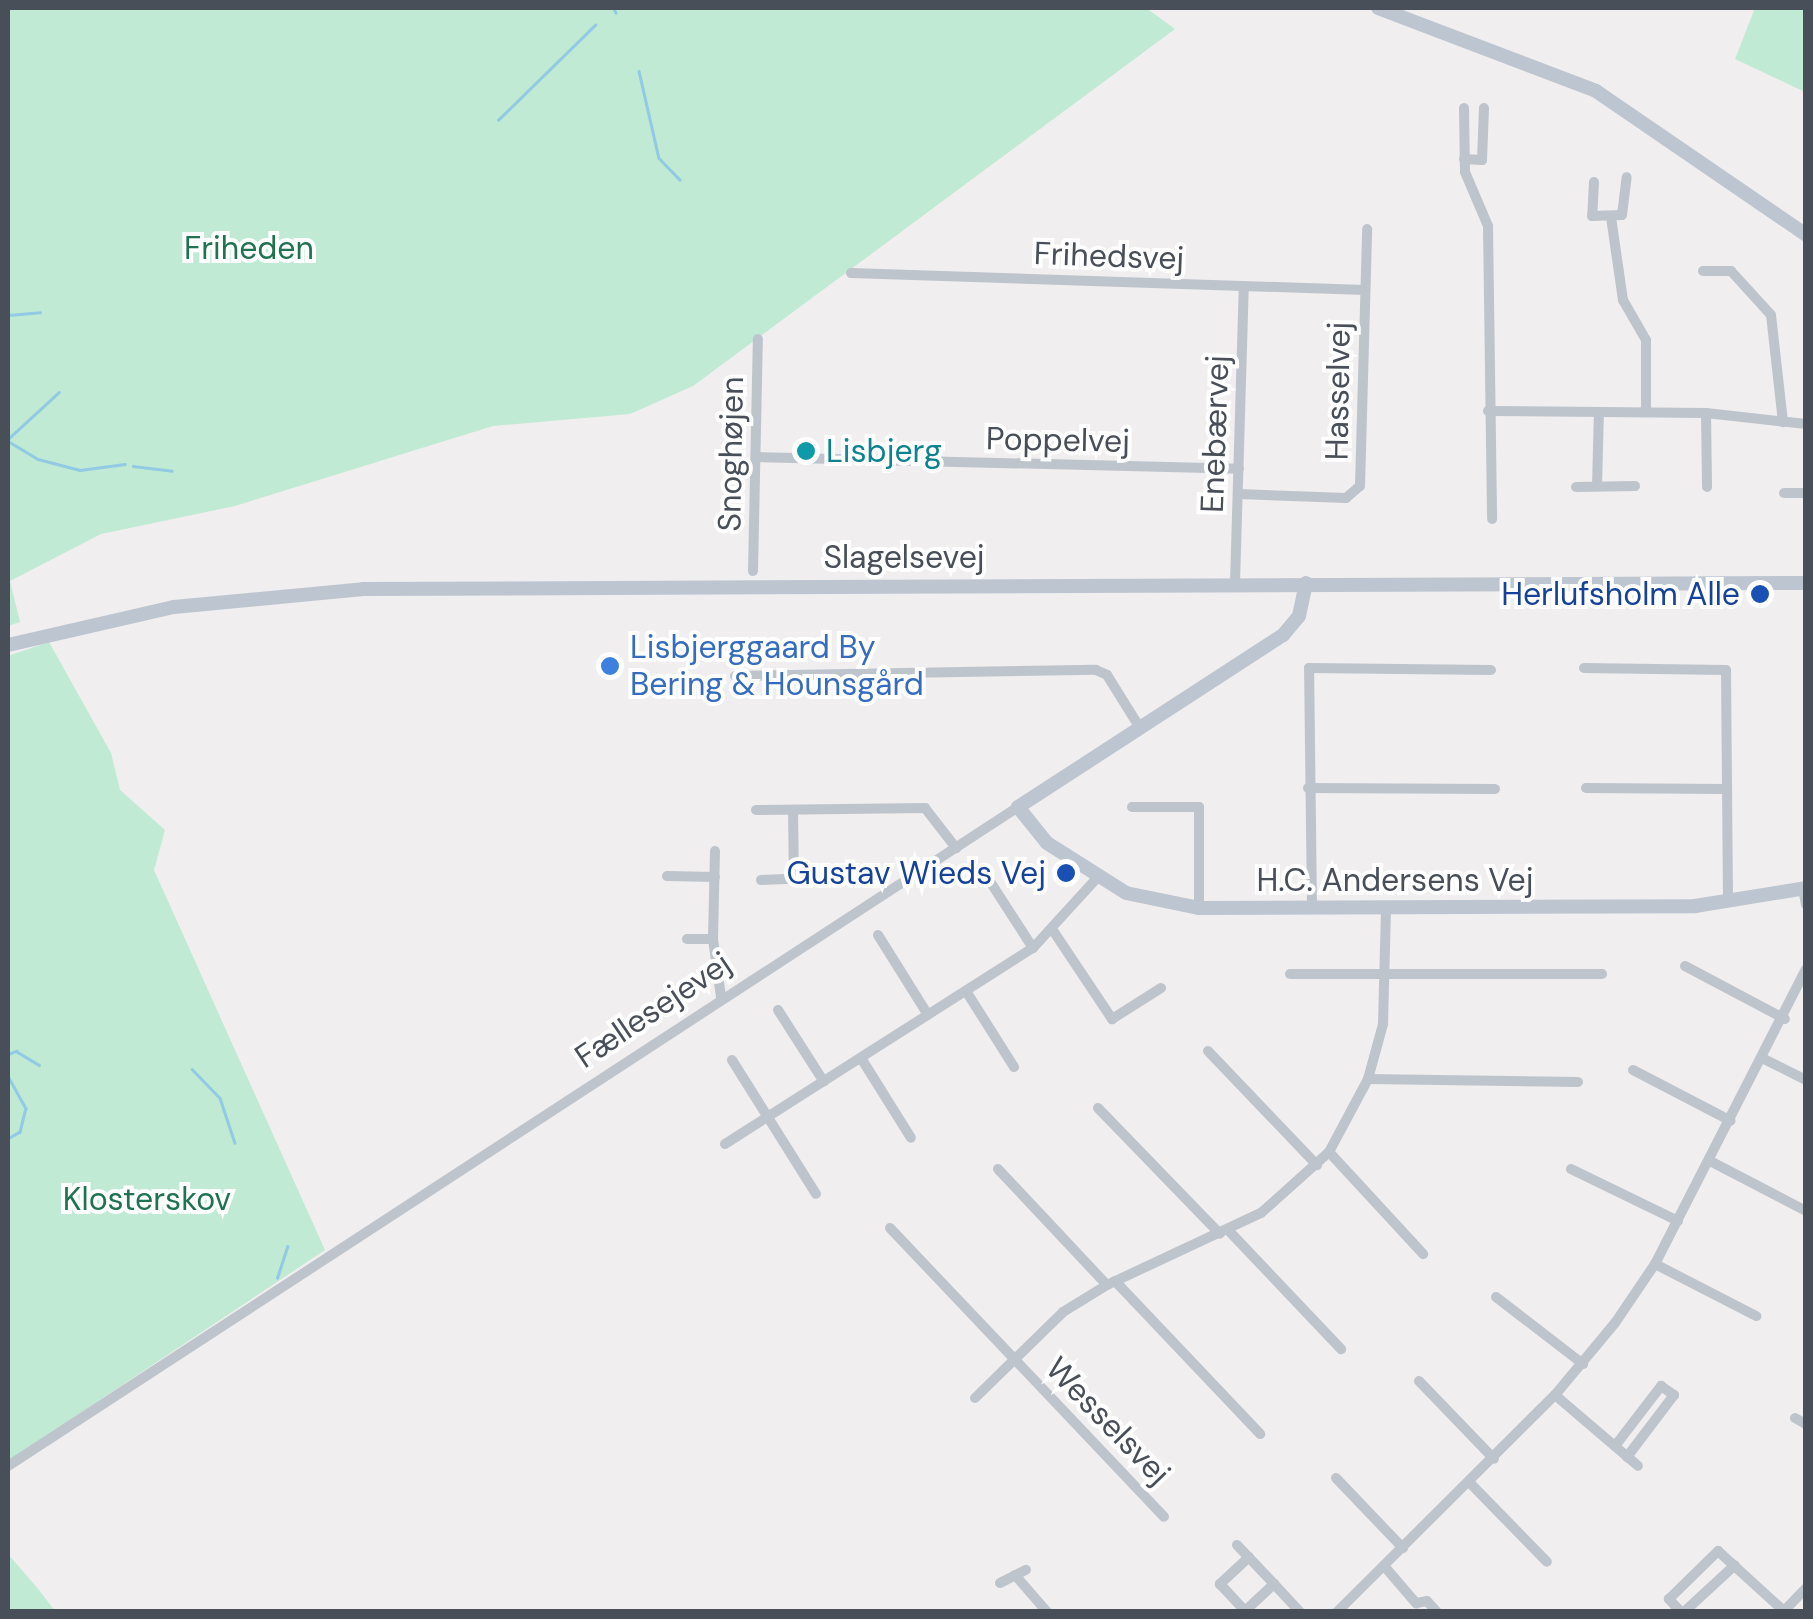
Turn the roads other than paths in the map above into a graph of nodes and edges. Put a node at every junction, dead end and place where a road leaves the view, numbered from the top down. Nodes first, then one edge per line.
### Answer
1 (1378, 8) edge
2 (1464, 108) dead end
3 (1484, 108) dead end
4 (1464, 159) junction
5 (1627, 177) dead end
6 (1594, 182) dead end
7 (1611, 217) junction
8 (1367, 229) dead end
9 (1806, 235) edge
10 (1703, 271) dead end
11 (851, 274) dead end
12 (1244, 286) junction
13 (1365, 290) junction
14 (758, 339) dead end
15 (1488, 410) junction
16 (1646, 411) junction
17 (1599, 412) junction
18 (1706, 413) junction
19 (1783, 422) junction
20 (1806, 424) edge
21 (756, 458) junction
22 (1238, 469) junction
23 (1597, 486) junction
24 (1635, 486) dead end
25 (1707, 486) dead end
26 (1576, 487) dead end
27 (1784, 493) dead end
28 (1806, 493) edge
29 (1238, 494) junction
30 (1492, 519) dead end
31 (753, 570) dead end
32 (1236, 583) junction
33 (1306, 583) junction
34 (1806, 583) edge
35 (8, 645) edge
36 (1584, 668) dead end
37 (1491, 670) dead end
38 (734, 676) dead end
39 (1140, 728) junction
40 (1308, 788) junction
41 (1586, 788) dead end
42 (1495, 789) dead end
43 (1725, 789) junction
44 (1018, 807) junction
45 (1132, 807) dead end
46 (756, 810) dead end
47 (792, 810) junction
48 (956, 848) junction
49 (715, 852) dead end
50 (982, 870) dead end
51 (666, 876) dead end
52 (715, 877) junction
53 (794, 878) junction
54 (808, 878) dead end
55 (762, 880) dead end
56 (1095, 880) junction
57 (1805, 894) edge
58 (1728, 902) junction
59 (1199, 908) junction
60 (1312, 908) junction
61 (1386, 908) junction
62 (1054, 932) junction
63 (878, 935) dead end
64 (714, 938) junction
65 (686, 940) dead end
66 (1033, 948) junction
67 (1685, 966) dead end
68 (1806, 969) edge
69 (1290, 974) dead end
70 (1386, 974) junction
71 (1602, 974) dead end
72 (1160, 988) dead end
73 (966, 991) junction
74 (721, 997) junction
75 (778, 1010) dead end
76 (928, 1016) junction
77 (1785, 1018) junction
78 (1208, 1051) dead end
79 (861, 1058) junction
80 (1764, 1059) junction
81 (732, 1060) dead end
82 (1014, 1067) dead end
83 (1633, 1070) dead end
84 (1368, 1079) junction
85 (1806, 1080) edge
86 (824, 1082) junction
87 (1578, 1082) dead end
88 (1098, 1108) dead end
89 (768, 1117) junction
90 (1731, 1121) junction
91 (911, 1138) dead end
92 (725, 1144) dead end
93 (1329, 1152) junction
94 (1710, 1160) junction
95 (1317, 1165) junction
96 (1570, 1169) dead end
97 (998, 1170) dead end
98 (816, 1194) dead end
99 (1806, 1210) edge
100 (1678, 1221) junction
101 (890, 1228) dead end
102 (1225, 1232) junction
103 (1423, 1254) dead end
104 (1655, 1264) junction
105 (1111, 1283) junction
106 (1496, 1297) dead end
107 (1756, 1316) dead end
108 (1341, 1349) dead end
109 (1015, 1360) junction
110 (1584, 1364) junction
111 (1419, 1381) dead end
112 (1556, 1395) junction
113 (975, 1398) dead end
114 (1260, 1434) dead end
115 (1615, 1446) junction
116 (1627, 1457) junction
117 (1494, 1459) junction
118 (8, 1466) edge
119 (1638, 1466) dead end
120 (1336, 1478) dead end
121 (1470, 1483) junction
122 (1164, 1517) dead end
123 (1237, 1544) dead end
124 (1403, 1548) junction
125 (1249, 1557) junction
126 (1547, 1562) dead end
127 (1734, 1566) junction
128 (1385, 1567) junction
129 (1026, 1570) dead end
130 (1014, 1576) junction
131 (1000, 1583) dead end
132 (1274, 1584) junction
133 (1803, 1596) edge
134 (1415, 1608) edge
135 (1784, 1611) edge
136 (1047, 1612) edge
137 (1300, 1612) edge
138 (1337, 1612) edge
139 (1437, 1612) edge
140 (1682, 1612) edge

1 - 9 street
2 - 4 street
3 - 4 street
4 - 15 street
5 - 7 street
6 - 7 street
7 - 16 street
8 - 13 street, Hasselvej
10 - 19 street
11 - 12 street, Frihedsvej
12 - 13 street, Frihedsvej
12 - 22 street, Enebærvej
13 - 29 street, Hasselvej
14 - 21 street, Snoghøjen
15 - 17 street
15 - 30 street
16 - 17 street
16 - 18 street
17 - 23 street
18 - 19 street
18 - 25 street
19 - 20 street
21 - 22 street, Poppelvej
21 - 31 street, Snoghøjen
22 - 29 street, Enebærvej
23 - 24 street
23 - 26 street
27 - 28 street
29 - 32 street, Enebærvej
32 - 33 street, Slagelsevej
32 - 35 street, Slagelsevej
33 - 34 street, Slagelsevej
33 - 39 street, Fællesejevej
36 - 43 street
37 - 40 street
38 - 39 street
39 - 44 street, Fællesejevej
40 - 42 street
40 - 60 street
41 - 43 street
43 - 58 street
44 - 48 street, Fællesejevej
44 - 56 street, H.C. Andersens Vej
45 - 59 street
46 - 47 street
47 - 48 street
47 - 53 street
48 - 74 street, Fællesejevej
49 - 52 street
50 - 66 street
51 - 52 street
52 - 64 street
53 - 54 street
53 - 55 street
56 - 59 street, H.C. Andersens Vej
56 - 62 street
57 - 58 street, H.C. Andersens Vej
58 - 61 street, H.C. Andersens Vej
59 - 60 street, H.C. Andersens Vej
60 - 61 street, H.C. Andersens Vej
61 - 70 street, Wesselsvej
62 - 66 street
62 - 72 street
63 - 76 street
64 - 65 street
64 - 74 street
66 - 73 street
67 - 77 street
68 - 77 street
69 - 70 street
70 - 71 street
70 - 84 street, Wesselsvej
73 - 76 street
73 - 82 street
74 - 118 street, Fællesejevej
75 - 86 street
76 - 79 street
77 - 80 street
78 - 95 street
79 - 86 street
79 - 91 street
80 - 85 street
80 - 90 street
81 - 89 street
83 - 90 street
84 - 87 street
84 - 93 street, Wesselsvej
86 - 89 street
88 - 102 street
89 - 92 street
89 - 98 street
90 - 94 street
93 - 95 street, Wesselsvej
93 - 103 street
94 - 99 street
94 - 100 street
95 - 102 street, Wesselsvej
96 - 100 street
97 - 105 street
100 - 104 street
101 - 109 street, Wesselsvej
102 - 105 street, Wesselsvej
102 - 108 street
104 - 107 street
104 - 110 street
105 - 109 street, Wesselsvej
105 - 114 street
106 - 110 street
109 - 113 street, Wesselsvej
109 - 122 street, Wesselsvej
110 - 112 street
111 - 117 street
112 - 115 street
112 - 117 street
115 - 116 street
115 - 116 street
116 - 119 street
117 - 121 street
120 - 124 street
121 - 124 street
121 - 126 street
123 - 125 street
124 - 128 street
125 - 132 street
125 - 132 street
127 - 135 street
127 - 140 street
127 - 140 street
128 - 134 street
128 - 138 street
129 - 130 street
130 - 131 street
130 - 136 street
132 - 137 street
133 - 135 street
134 - 139 street

